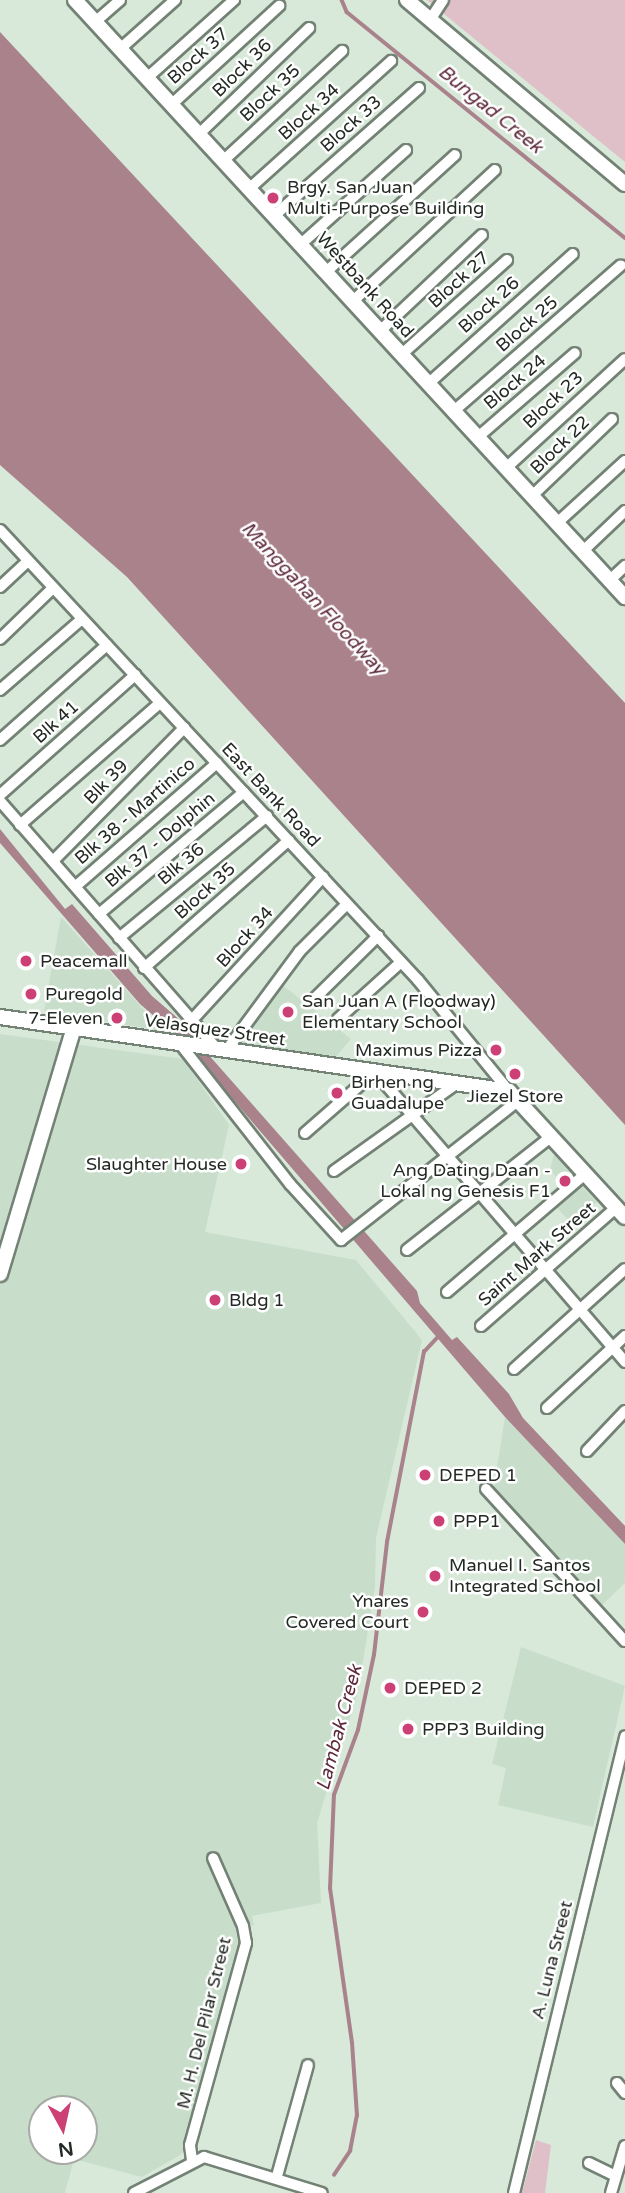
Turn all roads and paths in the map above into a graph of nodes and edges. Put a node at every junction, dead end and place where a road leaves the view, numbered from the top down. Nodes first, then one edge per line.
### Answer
1 (75, 0) edge
2 (120, 0) edge
3 (175, 0) edge
4 (234, 0) edge
5 (407, 0) edge
6 (443, 0) edge
7 (279, 6) dead end
8 (430, 20) junction
9 (95, 22) junction
10 (309, 28) dead end
11 (120, 49) junction
12 (342, 51) dead end
13 (391, 61) dead end
14 (147, 78) junction
15 (419, 89) dead end
16 (171, 104) junction
17 (199, 134) junction
18 (406, 150) dead end
19 (455, 155) dead end
20 (224, 160) junction
21 (495, 170) dead end
22 (625, 184) edge
23 (250, 188) junction
24 (275, 215) junction
25 (482, 235) dead end
26 (301, 244) junction
27 (573, 254) dead end
28 (507, 260) dead end
29 (621, 265) dead end
30 (326, 272) junction
31 (353, 301) junction
32 (380, 331) junction
33 (575, 353) dead end
34 (402, 354) junction
35 (625, 359) edge
36 (429, 383) junction
37 (455, 410) junction
38 (612, 419) dead end
39 (478, 437) junction
40 (625, 461) edge
41 (506, 468) junction
42 (532, 496) junction
43 (625, 511) edge
44 (557, 523) junction
45 (1, 532) edge
46 (583, 551) junction
47 (28, 561) junction
48 (625, 566) edge
49 (610, 580) junction
50 (0, 587) edge
51 (53, 588) junction
52 (625, 597) edge
53 (82, 619) junction
54 (0, 639) edge
55 (107, 645) junction
56 (135, 675) junction
57 (0, 690) edge
58 (160, 703) junction
59 (184, 728) junction
60 (0, 740) edge
61 (217, 763) junction
62 (244, 792) junction
63 (0, 795) edge
64 (0, 801) edge
65 (267, 816) junction
66 (20, 825) junction
67 (289, 840) junction
68 (53, 861) junction
69 (323, 877) junction
70 (76, 886) junction
71 (347, 904) junction
72 (99, 914) junction
73 (378, 936) junction
74 (119, 938) junction
75 (401, 962) junction
76 (144, 968) junction
77 (312, 1001) dead end
78 (0, 1017) edge
79 (338, 1019) dead end
80 (192, 1020) junction
81 (74, 1028) junction
82 (181, 1045) junction
83 (222, 1051) junction
84 (375, 1072) junction
85 (456, 1083) junction
86 (514, 1095) junction
87 (411, 1114) junction
88 (306, 1133) dead end
89 (552, 1136) junction
90 (447, 1154) junction
91 (334, 1171) dead end
92 (585, 1174) junction
93 (480, 1193) junction
94 (621, 1212) edge
95 (518, 1233) junction
96 (407, 1250) dead end
97 (625, 1269) edge
98 (546, 1271) junction
99 (0, 1274) edge
100 (447, 1292) dead end
101 (579, 1311) junction
102 (481, 1326) dead end
103 (625, 1336) edge
104 (612, 1348) junction
105 (625, 1362) edge
106 (514, 1368) dead end
107 (547, 1408) dead end
108 (625, 1411) edge
109 (587, 1451) dead end
110 (486, 1489) dead end
111 (625, 1640) edge
112 (625, 1735) edge
113 (213, 1858) dead end
114 (308, 2065) dead end
115 (617, 2083) dead end
116 (625, 2092) edge
117 (625, 2146) edge
118 (192, 2160) junction
119 (589, 2163) dead end
120 (614, 2175) junction
121 (277, 2176) junction
122 (134, 2193) edge
123 (322, 2193) edge
124 (514, 2193) edge
125 (611, 2193) edge

1 - 9 street, Westbank Road
2 - 9 street
3 - 11 street
4 - 14 street
5 - 8 street
6 - 8 street
7 - 16 street, Block 37
8 - 22 street
9 - 11 street, Westbank Road
10 - 17 street, Block 36
11 - 14 street, Westbank Road
12 - 20 street, Block 35
13 - 23 street, Block 34
14 - 16 street, Westbank Road
15 - 24 street, Block 33
16 - 17 street, Westbank Road
17 - 20 street, Westbank Road
18 - 26 street
19 - 30 street
20 - 23 street, Westbank Road
21 - 31 street
23 - 24 street, Westbank Road
24 - 26 street, Westbank Road
25 - 32 street
26 - 30 street, Westbank Road
27 - 36 street, Block 26
28 - 34 street, Block 27
29 - 37 street, Block 25
30 - 31 street, Westbank Road
31 - 32 street, Westbank Road
32 - 34 street, Westbank Road
33 - 39 street, Block 24
34 - 36 street, Westbank Road
35 - 41 street, Block 23
36 - 37 street, Westbank Road
37 - 39 street, Westbank Road
38 - 42 street, Block 22
39 - 41 street, Westbank Road
40 - 44 street
41 - 42 street, Westbank Road
42 - 44 street, Westbank Road
43 - 46 street
44 - 46 street, Westbank Road
45 - 47 street, East Bank Road
46 - 49 street, Westbank Road
47 - 50 street
47 - 51 street, East Bank Road
48 - 49 street
49 - 52 street, Westbank Road
51 - 53 street, East Bank Road
51 - 54 street
53 - 55 street, East Bank Road
53 - 57 street
55 - 56 street, East Bank Road
55 - 60 street
56 - 58 street, East Bank Road
56 - 63 street, Blk 41
58 - 59 street, East Bank Road
58 - 66 street
59 - 61 street, East Bank Road
59 - 68 street, Blk 39
61 - 62 street, East Bank Road
61 - 70 street, Blk 38 - Martinico
62 - 65 street, East Bank Road
62 - 72 street, Blk 37 - Dolphin
64 - 66 street
65 - 67 street, East Bank Road
65 - 74 street, Blk 36
66 - 68 street
67 - 69 street, East Bank Road
67 - 76 street, Block 35
68 - 70 street
69 - 71 street, East Bank Road
69 - 80 street, Block 34
70 - 72 street
71 - 73 street, East Bank Road
71 - 83 street
72 - 74 street
73 - 75 street, East Bank Road
73 - 77 street
74 - 76 street
75 - 79 street
75 - 86 street, East Bank Road
76 - 80 street
78 - 81 street, Velasquez Street
80 - 83 street
81 - 82 street, Velasquez Street
81 - 99 street
82 - 83 street, Velasquez Street
82 - 90 street
83 - 84 street, Velasquez Street
84 - 85 street, Velasquez Street
84 - 87 street
84 - 88 street
85 - 86 street, Velasquez Street
85 - 87 street
86 - 89 street
86 - 90 street
87 - 90 street
87 - 91 street
89 - 92 street
89 - 93 street
90 - 93 street
92 - 94 street
92 - 95 street
93 - 95 street
93 - 96 street
94 - 98 street, Saint Mark Street
95 - 98 street
95 - 100 street
97 - 101 street
98 - 101 street
98 - 102 street, Saint Mark Street
101 - 104 street
101 - 106 street
103 - 104 street
104 - 105 street
104 - 107 street
108 - 109 street
110 - 111 street
112 - 124 street, A. Luna Street
113 - 118 street, M. H. Del Pilar Street
114 - 121 street
115 - 116 street
117 - 120 street
118 - 121 street
118 - 122 street
119 - 120 street
120 - 125 street
121 - 123 street

